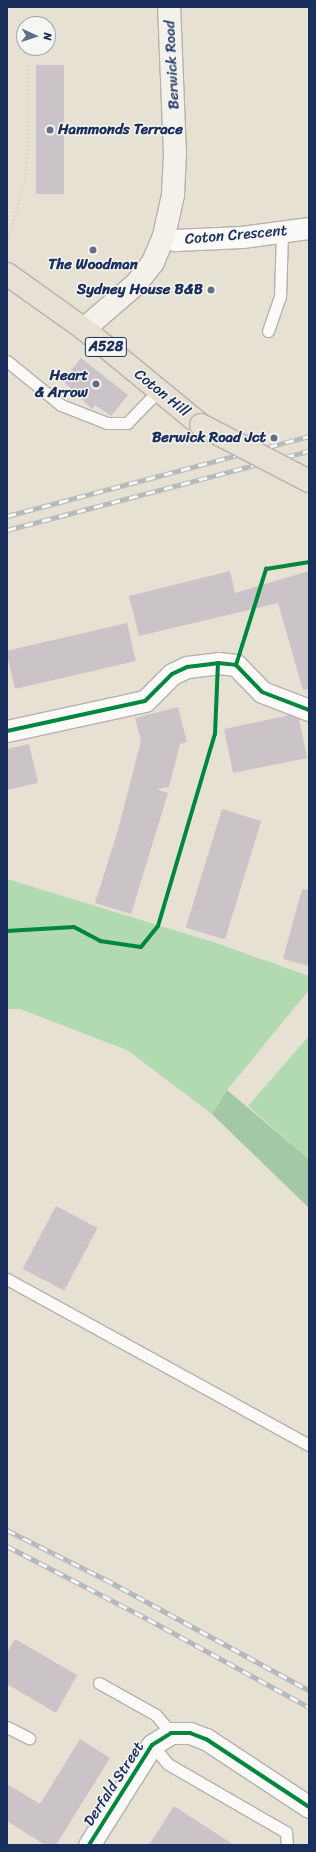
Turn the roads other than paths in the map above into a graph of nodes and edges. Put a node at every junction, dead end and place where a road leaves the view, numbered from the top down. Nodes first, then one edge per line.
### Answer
1 (169, 7) edge
2 (309, 228) edge
3 (282, 233) junction
4 (164, 236) junction
5 (7, 274) edge
6 (84, 329) junction
7 (268, 331) dead end
8 (7, 360) edge
9 (158, 391) junction
10 (309, 481) edge
11 (309, 710) edge
12 (7, 731) edge
13 (7, 1279) edge
14 (309, 1445) edge
15 (99, 1683) dead end
16 (7, 1726) edge
17 (170, 1732) junction
18 (29, 1738) dead end
19 (152, 1745) junction
20 (309, 1807) edge
21 (89, 1845) edge
22 (287, 1845) edge

1 - 4 main road, Berwick Road
2 - 3 street, Coton Crescent
3 - 4 street, Coton Crescent
3 - 7 lane
4 - 6 main road, Berwick Road
5 - 6 main road, Coton Hill / A528
6 - 9 main road, Coton Hill / A528
8 - 9 lane
9 - 10 main road, Coton Hill / A528, bridge
11 - 12 street
13 - 14 lane
15 - 17 lane
16 - 18 lane
17 - 19 street, Derfald Street
17 - 20 street
19 - 21 street, Derfald Street
19 - 22 lane

